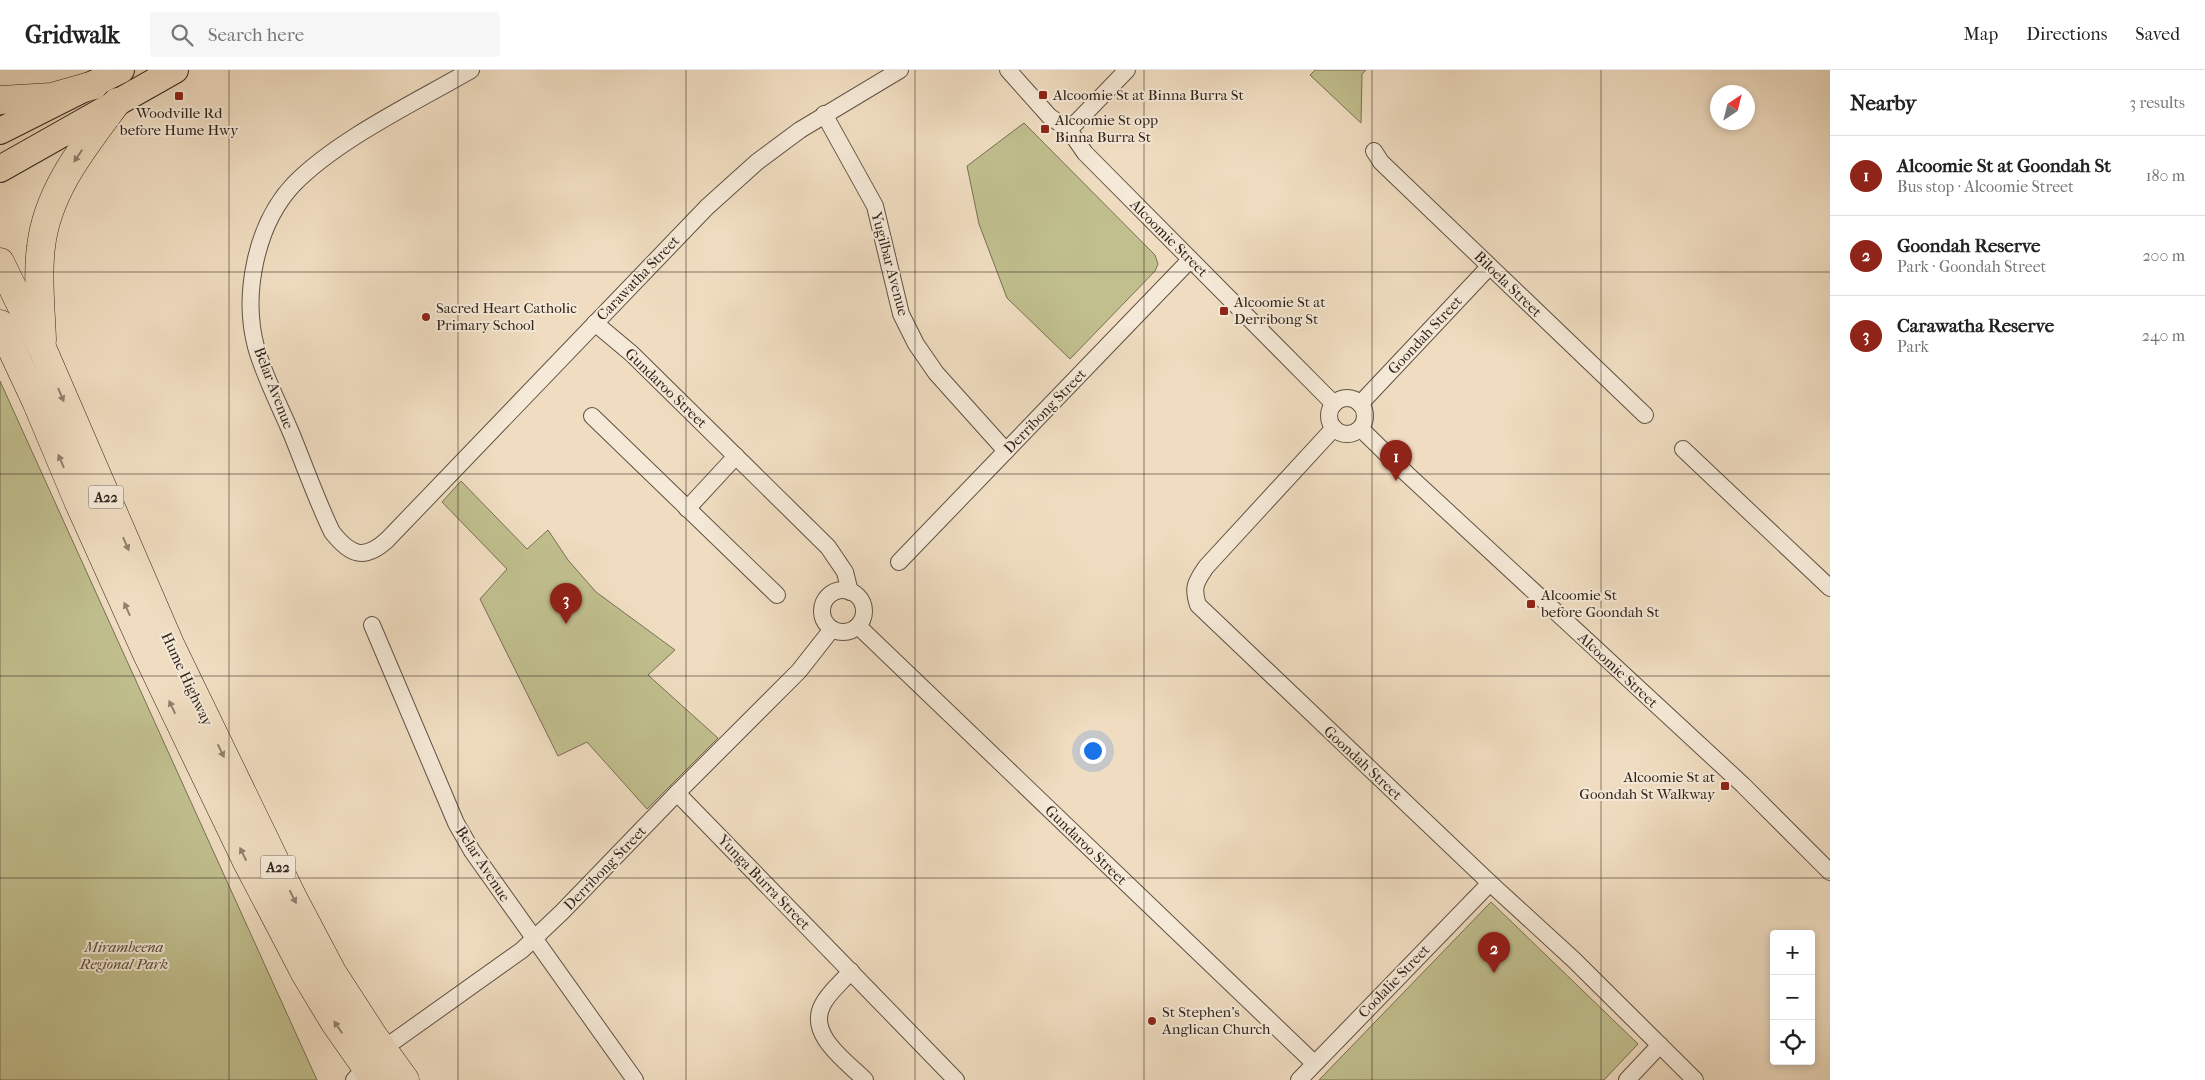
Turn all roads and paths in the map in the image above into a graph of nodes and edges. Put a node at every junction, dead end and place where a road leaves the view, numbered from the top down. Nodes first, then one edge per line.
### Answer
1 (121, 70) edge
2 (175, 70) edge
3 (472, 70) edge
4 (900, 70) edge
5 (1008, 70) edge
6 (1127, 70) edge
7 (94, 85) junction
8 (0, 100) edge
9 (117, 102) junction
10 (824, 114) junction
11 (1069, 130) junction
12 (0, 131) edge
13 (1374, 151) dead end
14 (0, 169) edge
15 (1190, 260) junction
16 (0, 262) edge
17 (1489, 267) junction
18 (595, 323) junction
19 (0, 324) edge
20 (43, 350) junction
21 (1334, 404) junction
22 (1360, 404) junction
23 (1644, 415) dead end
24 (592, 416) dead end
25 (1334, 428) junction
26 (1361, 428) junction
27 (1683, 449) dead end
28 (1006, 451) junction
29 (736, 456) junction
30 (687, 509) junction
31 (357, 553) joint
32 (898, 562) dead end
33 (1830, 588) edge
34 (850, 592) junction
35 (777, 595) dead end
36 (372, 625) dead end
37 (858, 626) junction
38 (832, 629) junction
39 (677, 793) junction
40 (1830, 872) edge
41 (1490, 883) junction
42 (534, 939) junction
43 (851, 971) junction
44 (1660, 1045) junction
45 (1314, 1063) junction
46 (370, 1069) edge
47 (405, 1080) edge
48 (634, 1080) edge
49 (865, 1080) edge
50 (956, 1080) edge
51 (1298, 1080) edge
52 (1627, 1080) edge
53 (1695, 1080) edge

1 - 7 main road
2 - 9 main road
3 - 31 street, Belar Avenue
4 - 10 street, Carawatha Street
5 - 11 street, Alcoomie Street
6 - 11 street
7 - 8 highway
7 - 12 main road
9 - 14 main road
9 -> 20 highway
10 - 18 street, Carawatha Street
10 - 28 street, Yugilbar Avenue
11 - 15 street, Alcoomie Street
13 - 17 street, Biloela Street
15 - 21 street, Alcoomie Street
15 - 28 street, Derribong Street
16 - 20 highway, Hume Highway / A22
17 - 22 street, Goondah Street
17 - 23 street, Biloela Street
18 - 29 street, Gundaroo Street
18 - 31 street, Carawatha Street
46 -> 19 highway, Hume Highway / A22
20 -> 46 highway, Hume Highway / A22
21 - 22 street
21 - 25 street
22 - 26 street
24 - 30 street
25 - 26 street
25 - 41 street, Goondah Street
26 - 40 street, Alcoomie Street
27 - 33 street
28 - 32 street, Derribong Street
29 - 30 street
29 - 34 street, Gundaroo Street
30 - 35 street
34 - 37 street
34 - 38 street
36 - 42 street, Belar Avenue
37 - 38 street
37 - 45 street, Gundaroo Street
38 - 39 street, Derribong Street
39 - 42 street, Derribong Street
39 - 43 street, Yunga Burra Street
41 - 44 street, Goondah Street
41 - 45 street, Coolalie Street
42 - 46 street, Derribong Street
42 - 48 street, Belar Avenue
43 - 49 street
43 - 50 street, Yunga Burra Street
44 - 52 street
44 - 53 street, Goondah Street
45 - 51 street, Coolalie Street
46 - 47 highway, Hume Highway / A22

